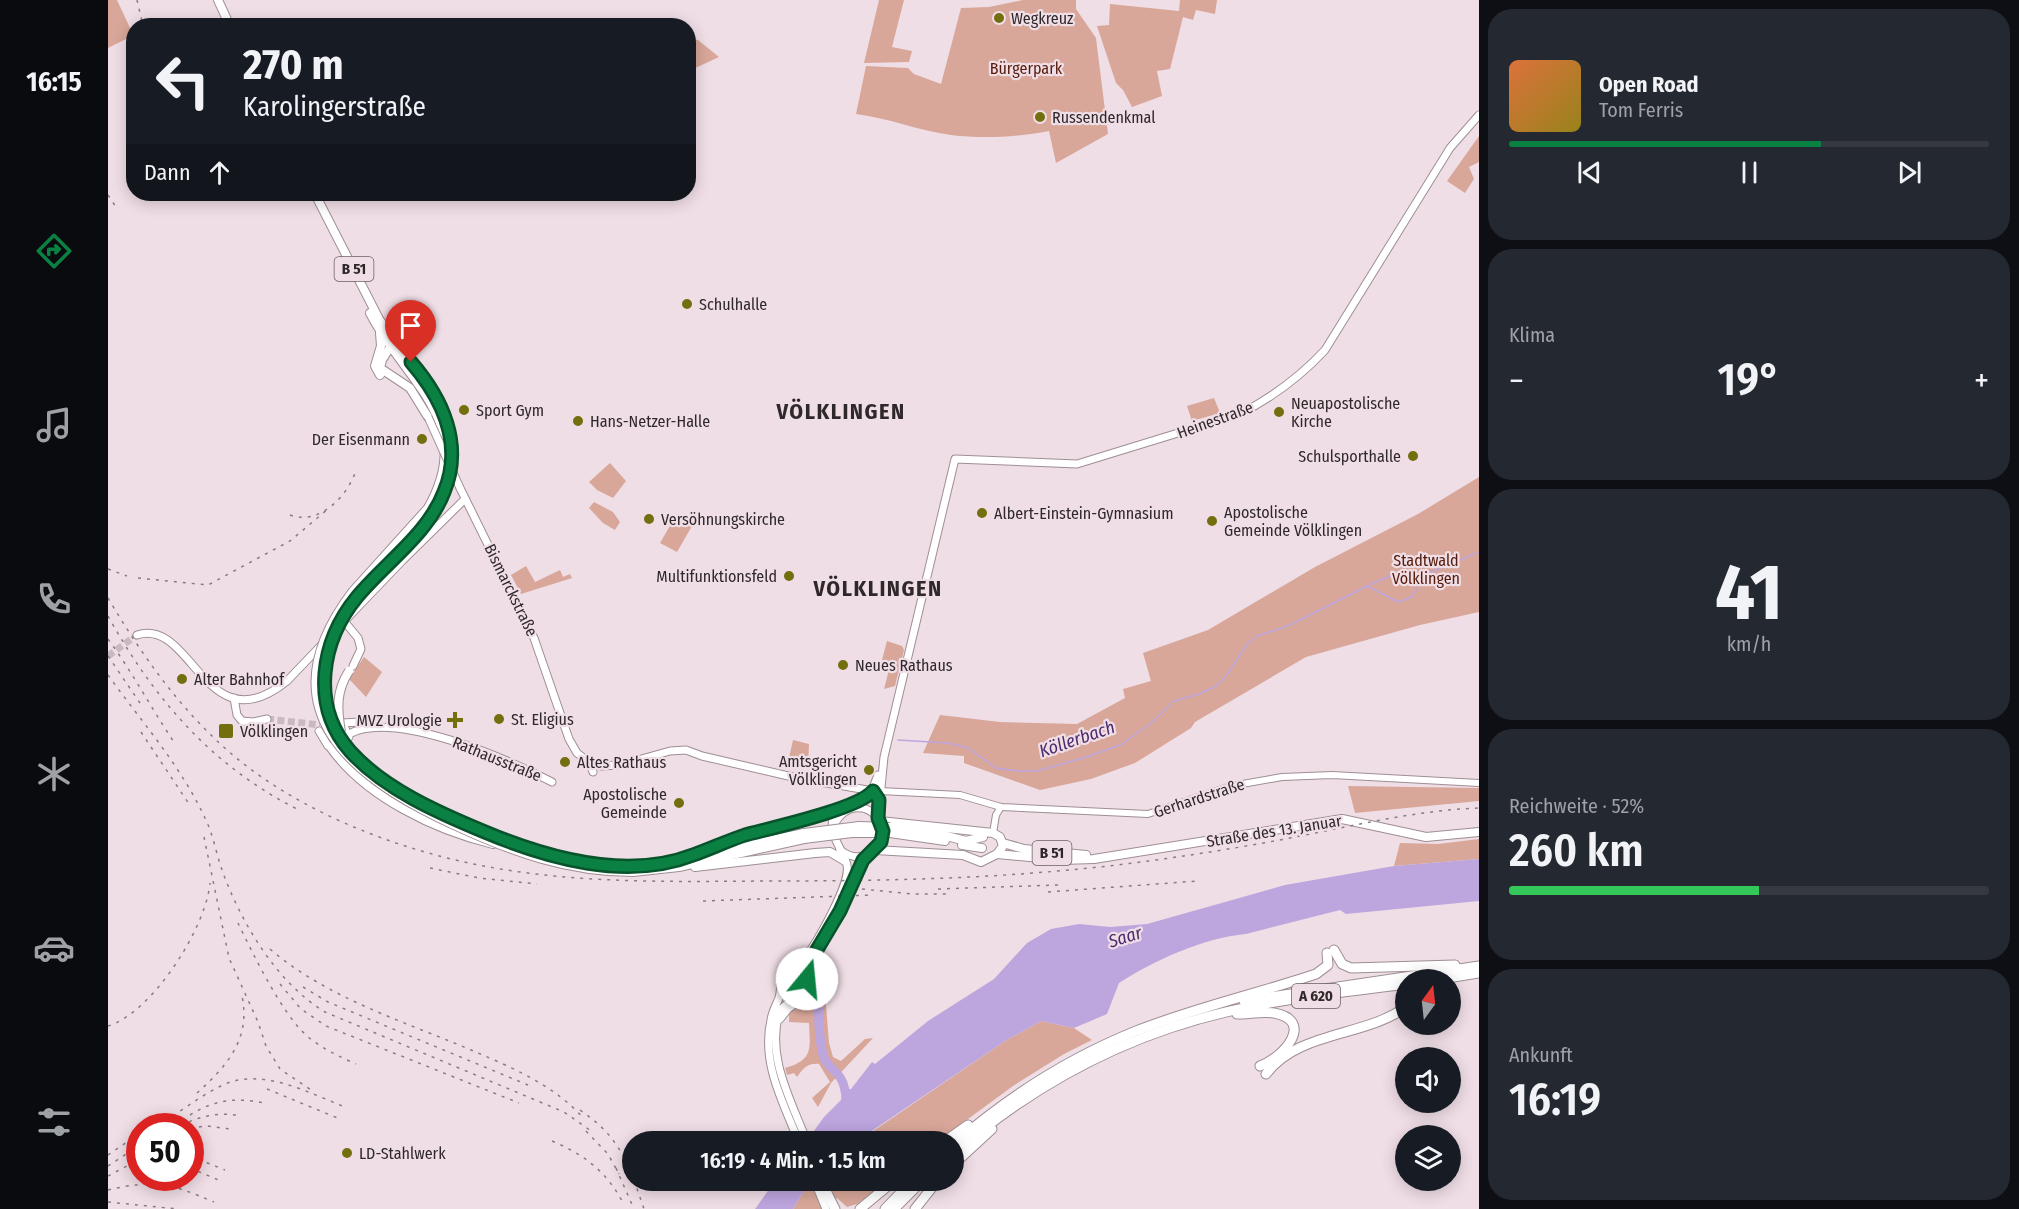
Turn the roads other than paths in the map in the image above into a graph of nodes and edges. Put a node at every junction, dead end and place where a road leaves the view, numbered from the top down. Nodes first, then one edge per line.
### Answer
1 (218, 0) edge
2 (226, 18) edge
3 (1478, 116) edge
4 (319, 201) edge
5 (325, 213) junction
6 (378, 329) junction
7 (393, 346) junction
8 (391, 377) junction
9 (415, 378) junction
10 (428, 417) joint
11 (465, 500) junction
12 (356, 593) junction
13 (344, 621) junction
14 (137, 635) tunnel mouth
15 (351, 668) joint
16 (234, 698) junction
17 (267, 719) tunnel mouth
18 (343, 724) junction
19 (371, 728) junction
20 (349, 734) junction
21 (344, 742) junction
22 (331, 747) junction
23 (590, 763) junction
24 (593, 772) dead end
25 (552, 782) dead end
26 (1479, 783) edge
27 (835, 786) junction
28 (877, 791) junction
29 (1002, 807) junction
30 (838, 809) junction
31 (879, 819) junction
32 (890, 830) junction
33 (833, 831) junction
34 (1479, 832) edge
35 (988, 835) junction
36 (804, 836) junction
37 (1003, 843) junction
38 (836, 844) junction
39 (497, 845) junction
40 (982, 848) junction
41 (875, 850) junction
42 (995, 854) junction
43 (865, 856) junction
44 (1103, 856) junction
45 (687, 857) junction
46 (845, 861) junction
47 (679, 867) junction
48 (633, 869) junction
49 (809, 963) junction
50 (1479, 970) edge
51 (1461, 974) edge
52 (792, 976) junction
53 (1461, 977) edge
54 (801, 981) junction
55 (1395, 985) edge
56 (780, 991) junction
57 (791, 999) junction
58 (1227, 1008) junction
59 (1395, 1013) edge
60 (1202, 1014) junction
61 (776, 1025) junction
62 (1030, 1094) junction
63 (1011, 1099) junction
64 (794, 1131) edge
65 (803, 1131) edge
66 (961, 1131) edge
67 (964, 1136) edge
68 (964, 1145) edge
69 (964, 1155) edge
70 (821, 1191) edge
71 (826, 1191) edge
72 (882, 1191) edge
73 (902, 1191) edge
74 (912, 1191) edge
75 (929, 1191) edge
76 (831, 1208) edge
77 (860, 1209) edge
78 (885, 1209) edge
79 (894, 1209) edge
80 (915, 1209) edge

1 - 2 main road
3 - 28 main road, Heinestraße
4 - 5 main road, B 51
5 - 6 main road, B 51
5 - 7 main road, B 51
6 - 7 main road, B 51
6 - 8 main road
7 - 8 main road
7 - 9 main road, B 51
7 - 12 main road, B 51
8 - 9 main road
8 - 10 main road
9 - 12 main road, B 51
10 - 11 main road, Bismarckstraße, bridge
11 - 13 main road
11 - 23 main road, Bismarckstraße
12 - 21 main road, B 51, bridge
12 - 39 main road, B 51, bridge
13 - 15 main road
13 - 16 main road
14 - 16 main road
15 - 21 main road, bridge
16 - 17 main road
18 - 19 main road, Rathausstraße
18 - 20 main road
18 - 22 main road, Rathausstraße
19 - 20 main road, Rathausstraße
19 - 25 main road, Rathausstraße
20 - 22 main road, Rathausstraße
21 - 48 main road, B 51, bridge
22 - 39 main road, bridge
23 - 24 main road
23 - 27 main road
26 - 29 street, Gerhardstraße
27 - 28 main road
27 - 30 main road
28 - 29 street, Gerhardstraße
28 - 30 main road
28 - 31 main road
29 - 35 street
30 - 33 main road
30 - 45 main road
31 - 33 main road
31 - 35 main road
31 - 41 main road
32 - 35 main road, B 51
32 - 36 main road, B 51, bridge
32 - 40 main road, B 51
33 - 38 main road
34 - 44 main road, Straße des 13. Januar
35 - 37 main road
35 - 40 main road
36 - 45 main road, B 51
36 - 47 main road, B 51
37 - 42 main road
37 - 44 main road, Straße des 13. Januar / B 51
38 - 43 main road
38 - 46 main road
39 - 48 main road, B 51, bridge
40 - 42 main road
41 - 42 main road, Straße des 13. Januar
41 - 43 main road
42 - 44 main road, Straße des 13. Januar
43 - 49 main road
45 - 48 main road, B 51
46 - 47 main road
46 - 52 main road
47 - 48 main road, B 51
49 - 54 main road
49 - 61 main road
50 - 51 highway
50 - 53 highway
50 - 58 highway, A 620
50 - 58 highway
52 - 54 main road
52 - 56 main road
54 - 57 main road
55 - 58 highway, A 620
56 - 57 main road
56 - 64 main road
57 - 61 main road
58 - 59 highway
58 - 60 highway
60 - 62 highway
60 - 63 highway
61 - 65 main road
62 - 68 highway
62 - 69 highway
63 - 66 highway
63 - 67 highway
70 - 76 main road
71 - 76 highway
72 - 77 highway
73 - 78 highway
74 - 79 highway
75 - 80 highway

